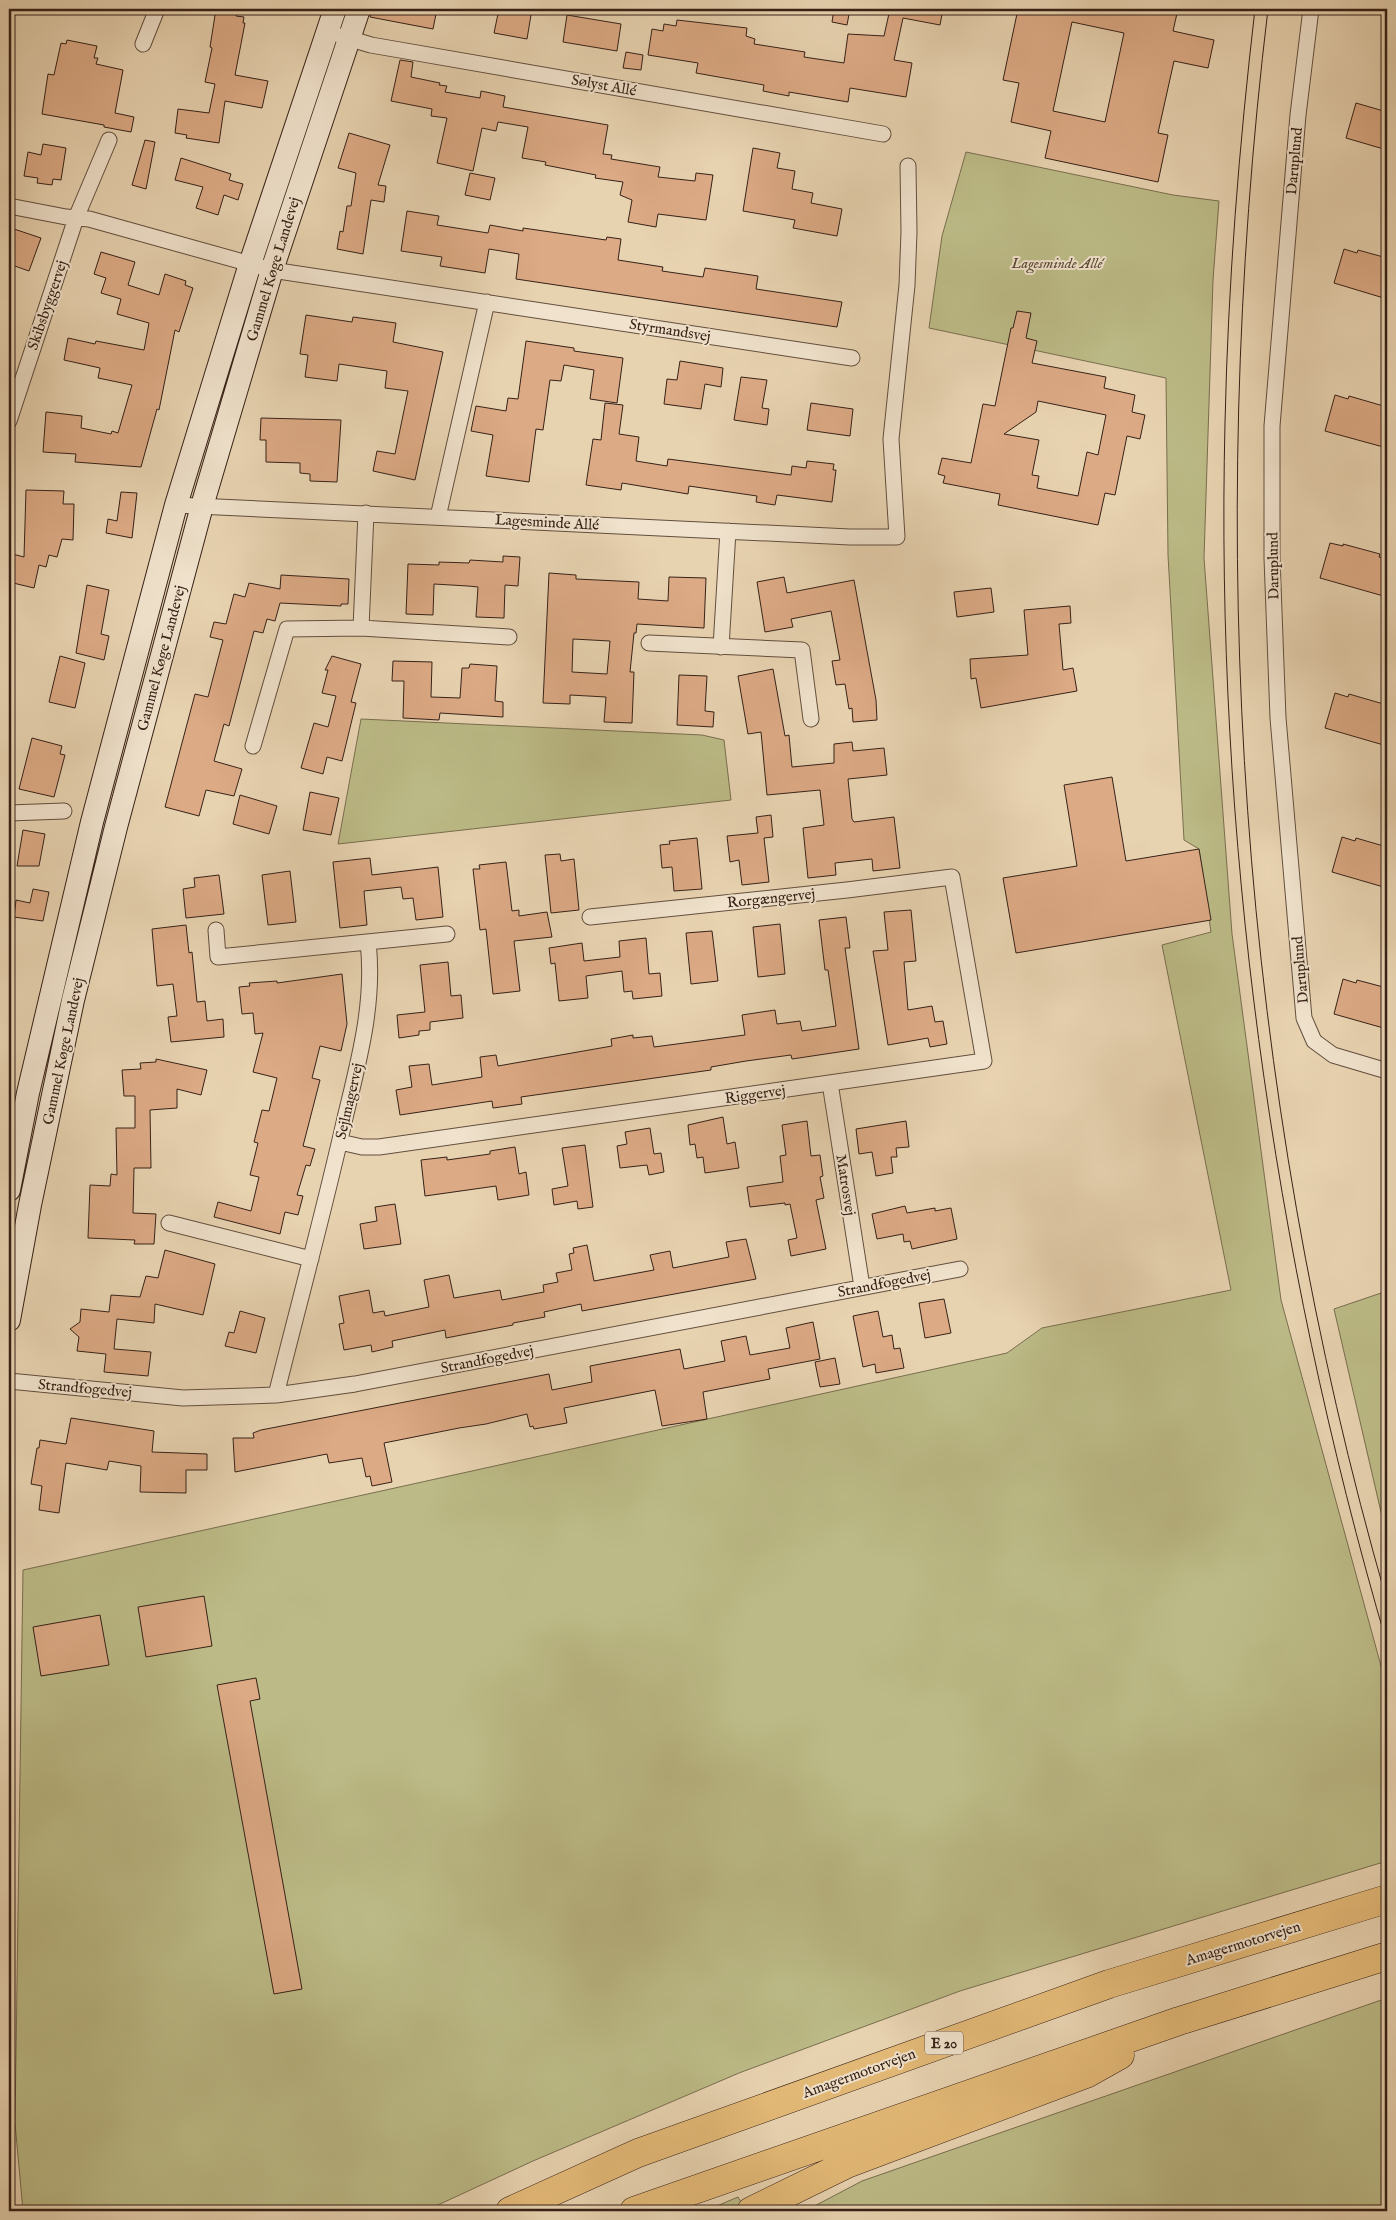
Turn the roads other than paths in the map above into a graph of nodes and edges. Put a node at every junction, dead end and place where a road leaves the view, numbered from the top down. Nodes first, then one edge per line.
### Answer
1 (157, 9) edge
2 (335, 9) edge
3 (359, 9) edge
4 (1311, 9) edge
5 (326, 31) junction
6 (348, 39) junction
7 (143, 44) dead end
8 (883, 134) dead end
9 (109, 140) dead end
10 (908, 166) dead end
11 (9, 206) edge
12 (76, 218) junction
13 (250, 264) junction
14 (272, 270) junction
15 (487, 302) junction
16 (852, 358) dead end
17 (9, 421) edge
18 (176, 505) junction
19 (202, 506) junction
20 (366, 514) junction
21 (438, 517) junction
22 (728, 531) junction
23 (361, 628) junction
24 (509, 637) dead end
25 (649, 644) dead end
26 (721, 647) junction
27 (811, 720) dead end
28 (253, 746) dead end
29 (64, 811) dead end
30 (9, 813) edge
31 (952, 877) joint
32 (590, 917) dead end
33 (216, 930) dead end
34 (447, 934) dead end
35 (368, 942) junction
36 (1387, 1071) edge
37 (830, 1083) junction
38 (340, 1142) junction
39 (9, 1190) edge
40 (169, 1223) dead end
41 (311, 1259) junction
42 (960, 1268) dead end
43 (862, 1287) junction
44 (9, 1320) edge
45 (9, 1381) edge
46 (276, 1396) junction
47 (1387, 1899) edge
48 (1387, 1956) edge
49 (1179, 2021) junction
50 (510, 2211) edge
51 (634, 2211) edge
52 (751, 2211) edge

1 - 7 street
2 - 5 main road, Gammel Køge Landevej
3 - 6 main road, Gammel Køge Landevej
4 - 36 street, Daruplund
5 - 6 street, Sølyst Allé
5 - 13 main road, Gammel Køge Landevej
6 - 8 street, Sølyst Allé
6 - 14 main road, Gammel Køge Landevej
9 - 12 street, Skibsbyggervej
10 - 22 street, Lagesminde Allé
11 - 12 street
12 - 13 street
12 - 17 street, Skibsbyggervej
13 - 14 street, Styrmandsvej
13 - 18 main road, Gammel Køge Landevej
14 - 15 street, Styrmandsvej
14 - 19 main road, Gammel Køge Landevej
15 - 16 street, Styrmandsvej
15 - 21 street
18 - 19 street, Lagesminde Allé
18 - 39 main road, Gammel Køge Landevej
19 - 20 street, Lagesminde Allé
19 - 44 main road, Gammel Køge Landevej
20 - 21 street, Lagesminde Allé
20 - 23 street
21 - 22 street, Lagesminde Allé
22 - 26 street
23 - 24 street
23 - 28 street
25 - 26 street
26 - 27 street
29 - 30 street
31 - 32 street, Rorgængervej
31 - 37 street, Riggervej
33 - 35 street
34 - 35 street
35 - 38 street, Sejlmagervej
37 - 38 street, Riggervej
37 - 43 street, Matrosvej
38 - 41 street, Sejlmagervej
40 - 41 street
41 - 46 street, Sejlmagervej
42 - 43 street, Strandfogedvej
43 - 46 street, Strandfogedvej
45 - 46 street, Strandfogedvej
47 - 50 highway, Amagermotorvejen / E 20
48 - 49 highway
49 - 51 highway
49 - 52 highway

